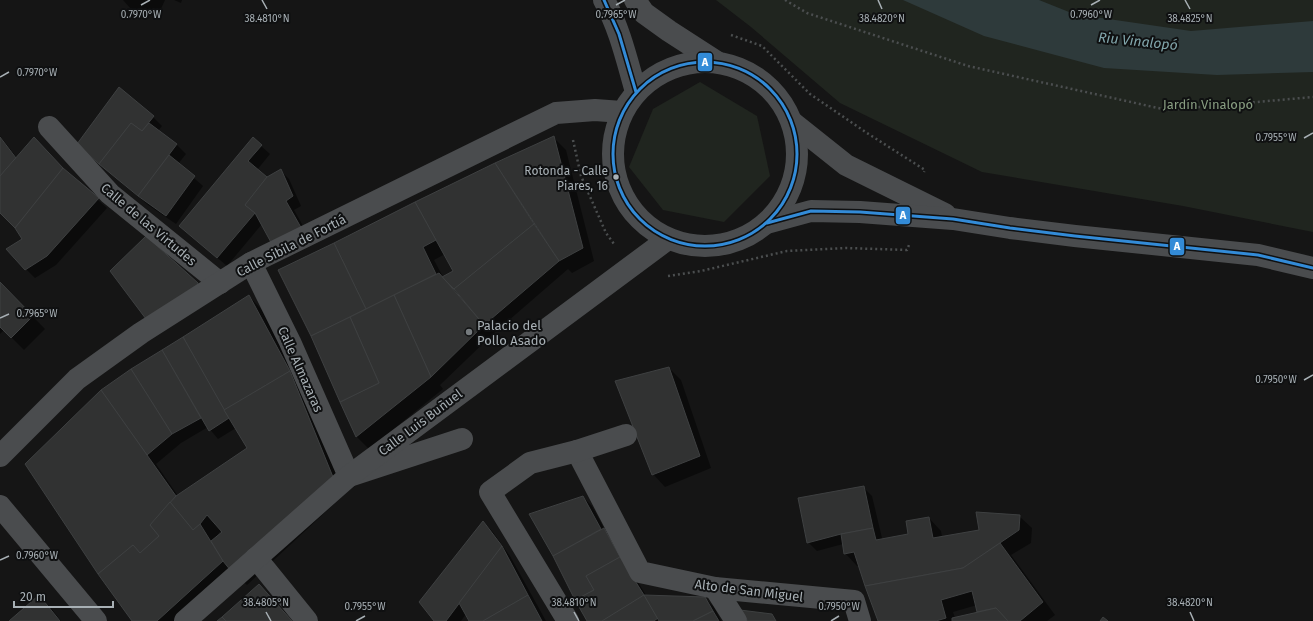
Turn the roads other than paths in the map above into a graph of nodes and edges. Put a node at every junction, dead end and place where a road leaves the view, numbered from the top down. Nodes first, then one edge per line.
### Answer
1 (604, 0) edge
2 (635, 0) edge
3 (717, 62) junction
4 (636, 92) junction
5 (622, 112) junction
6 (792, 122) junction
7 (49, 126) dead end
8 (917, 209) junction
9 (767, 223) junction
10 (668, 239) junction
11 (251, 263) junction
12 (1313, 268) edge
13 (220, 283) junction
14 (626, 435) dead end
15 (462, 439) dead end
16 (577, 451) junction
17 (0, 456) edge
18 (349, 476) junction
19 (0, 506) edge
20 (256, 558) junction
21 (715, 588) junction
22 (96, 621) edge
23 (185, 621) edge
24 (307, 621) edge
25 (568, 621) edge
26 (736, 621) edge
27 (860, 621) edge

1 - 4 street
2 - 3 street
3 - 4 street
3 - 6 street
4 - 5 street
5 - 10 street
5 - 11 street, Calle Sibila de Fortiá
6 - 8 street
6 - 9 street
7 - 13 street, Calle de las Virtudes
8 - 9 street
8 - 12 street
9 - 10 street
10 - 18 street, Calle Luis Buñuel
11 - 13 street, Calle Sibila de Fortiá
11 - 18 street, Calle Almazaras
13 - 17 street, Calle Sibila de Fortiá
14 - 16 street
15 - 18 street
16 - 21 street, Alto de San Miguel
16 - 25 street
18 - 20 street, Calle Luis Buñuel
19 - 22 street
20 - 23 street, Calle Luis Buñuel
20 - 24 street
21 - 26 street
21 - 27 street, Alto de San Miguel

